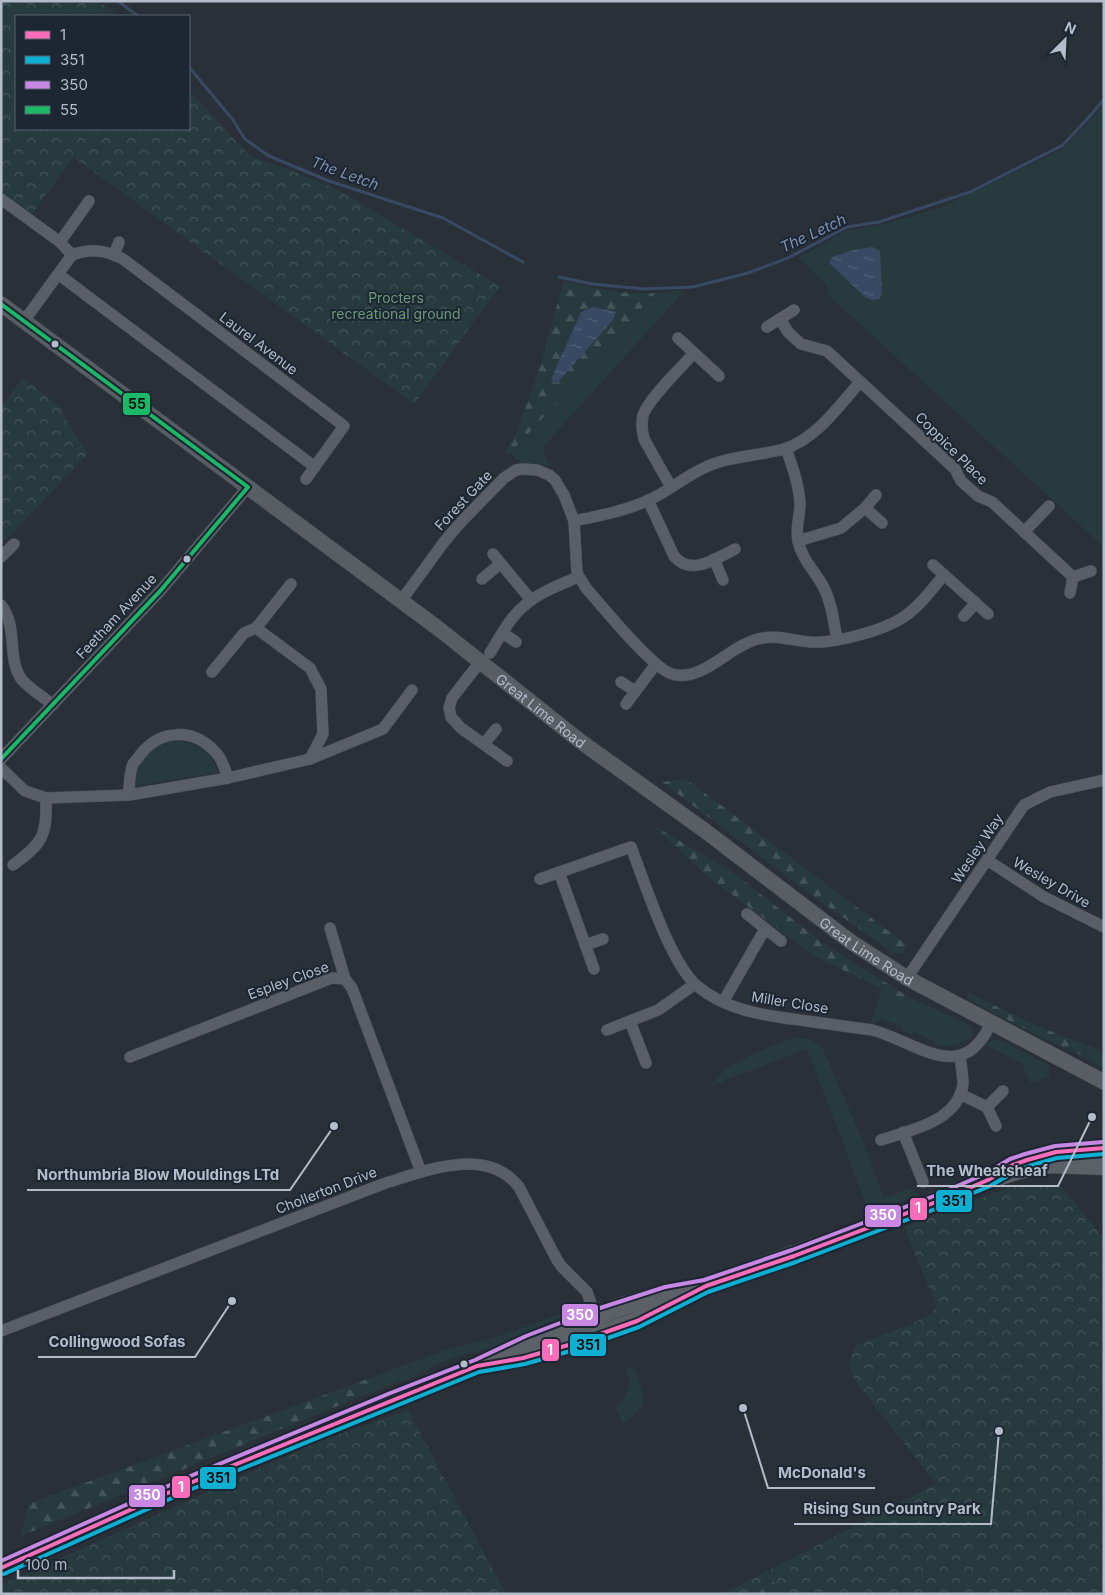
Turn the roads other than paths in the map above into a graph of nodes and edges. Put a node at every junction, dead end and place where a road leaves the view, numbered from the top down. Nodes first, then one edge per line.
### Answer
1 (1, 199) edge
2 (89, 201) dead end
3 (60, 242) junction
4 (119, 242) dead end
5 (114, 254) junction
6 (72, 255) junction
7 (58, 274) junction
8 (1, 304) edge
9 (794, 310) dead end
10 (780, 319) junction
11 (24, 321) junction
12 (767, 327) dead end
13 (678, 338) dead end
14 (694, 353) junction
15 (718, 376) dead end
16 (860, 382) junction
17 (786, 448) junction
18 (315, 467) junction
19 (306, 479) dead end
20 (248, 487) junction
21 (671, 487) junction
22 (876, 494) dead end
23 (648, 500) junction
24 (1049, 506) dead end
25 (865, 508) junction
26 (574, 521) junction
27 (882, 523) dead end
28 (1024, 532) junction
29 (798, 541) junction
30 (14, 544) dead end
31 (735, 549) dead end
32 (1, 557) edge
33 (714, 559) junction
34 (933, 565) dead end
35 (1091, 571) dead end
36 (944, 575) junction
37 (578, 577) junction
38 (1073, 577) junction
39 (482, 579) dead end
40 (723, 580) dead end
41 (291, 584) dead end
42 (1070, 593) dead end
43 (531, 600) junction
44 (401, 601) junction
45 (976, 603) junction
46 (1, 605) edge
47 (988, 614) dead end
48 (964, 616) dead end
49 (256, 628) junction
50 (503, 633) junction
51 (837, 640) junction
52 (516, 642) dead end
53 (485, 657) junction
54 (656, 664) junction
55 (212, 672) dead end
56 (621, 682) dead end
57 (412, 690) dead end
58 (635, 691) junction
59 (626, 704) dead end
60 (53, 705) junction
61 (496, 729) dead end
62 (484, 744) junction
63 (1, 759) edge
64 (310, 759) junction
65 (507, 760) dead end
66 (1, 768) edge
67 (228, 778) junction
68 (1104, 780) edge
69 (130, 795) junction
70 (46, 798) junction
71 (987, 860) junction
72 (12, 865) dead end
73 (559, 872) junction
74 (540, 880) dead end
75 (747, 914) dead end
76 (1104, 927) edge
77 (330, 928) dead end
78 (765, 929) junction
79 (603, 938) dead end
80 (781, 942) dead end
81 (585, 945) junction
82 (594, 970) dead end
83 (907, 978) junction
84 (345, 979) junction
85 (695, 984) junction
86 (723, 1002) junction
87 (630, 1021) junction
88 (990, 1023) junction
89 (607, 1030) dead end
90 (130, 1057) dead end
91 (960, 1057) junction
92 (646, 1063) dead end
93 (1104, 1082) edge
94 (1003, 1092) dead end
95 (960, 1094) junction
96 (988, 1107) junction
97 (996, 1126) dead end
98 (903, 1132) junction
99 (881, 1140) dead end
100 (1104, 1148) edge
101 (1104, 1166) edge
102 (421, 1172) junction
103 (1104, 1177) edge
104 (988, 1180) junction
105 (922, 1182) dead end
106 (600, 1328) junction
107 (1, 1330) edge
108 (478, 1366) junction
109 (1, 1568) edge

1 - 3 street
2 - 3 street
3 - 6 street
4 - 5 street
5 - 6 street, Laurel Avenue
5 - 18 street, Laurel Avenue
6 - 7 street
7 - 11 street
7 - 18 street
8 - 11 main road, Great Lime Road
9 - 10 street
10 - 12 street
10 - 16 street, Coppice Place
11 - 20 main road, Great Lime Road
13 - 14 street
14 - 15 street
14 - 21 street
16 - 17 street
16 - 28 street, Coppice Place
17 - 21 street
17 - 29 street
18 - 19 street, Laurel Avenue
20 - 44 main road, Great Lime Road
20 - 60 street, Feetham Avenue
21 - 23 street
22 - 25 street
23 - 26 street
23 - 33 street
24 - 28 street
25 - 27 street
25 - 29 street
26 - 37 street, Forest Gate
26 - 44 street, Forest Gate
28 - 38 street, Coppice Place
29 - 51 street
30 - 32 street
31 - 33 street
33 - 40 street
34 - 36 street
35 - 38 street
36 - 45 street
36 - 51 street
37 - 43 street
37 - 54 street
38 - 42 street
39 - 43 street
41 - 49 street
43 - 50 street
44 - 53 main road, Great Lime Road
45 - 47 street
45 - 48 street
46 - 60 street
49 - 55 street
49 - 64 street
50 - 52 street
50 - 53 street
51 - 54 street
53 - 62 street
53 - 83 main road, Great Lime Road
54 - 58 street
56 - 58 street
57 - 64 street
58 - 59 street
60 - 63 street, Feetham Avenue
61 - 62 street
62 - 65 street
64 - 67 street
66 - 70 street
67 - 69 street
67 - 69 street
68 - 71 street, Wesley Way
69 - 70 street
70 - 72 street
71 - 76 street, Wesley Drive
71 - 83 street, Wesley Way
73 - 74 street, Miller Close
73 - 81 street
73 - 85 street, Miller Close
75 - 78 street
77 - 84 street
78 - 80 street
78 - 86 street
79 - 81 street
81 - 82 street
83 - 88 main road, Great Lime Road
84 - 90 street, Espley Close
84 - 102 street, Espley Close
85 - 86 street, Miller Close
85 - 87 street
86 - 91 street, Miller Close
87 - 89 street
87 - 92 street
88 - 91 street
88 - 93 main road, Great Lime Road
91 - 95 street
94 - 96 street
95 - 96 street
95 - 98 street
96 - 97 street
98 - 99 street
98 - 105 street
100 - 104 main road
101 - 104 main road
102 - 106 street, Chollerton Drive
102 - 107 street, Chollerton Drive
103 - 104 main road
104 - 106 main road
106 - 108 main road
106 - 108 main road
108 - 109 main road

